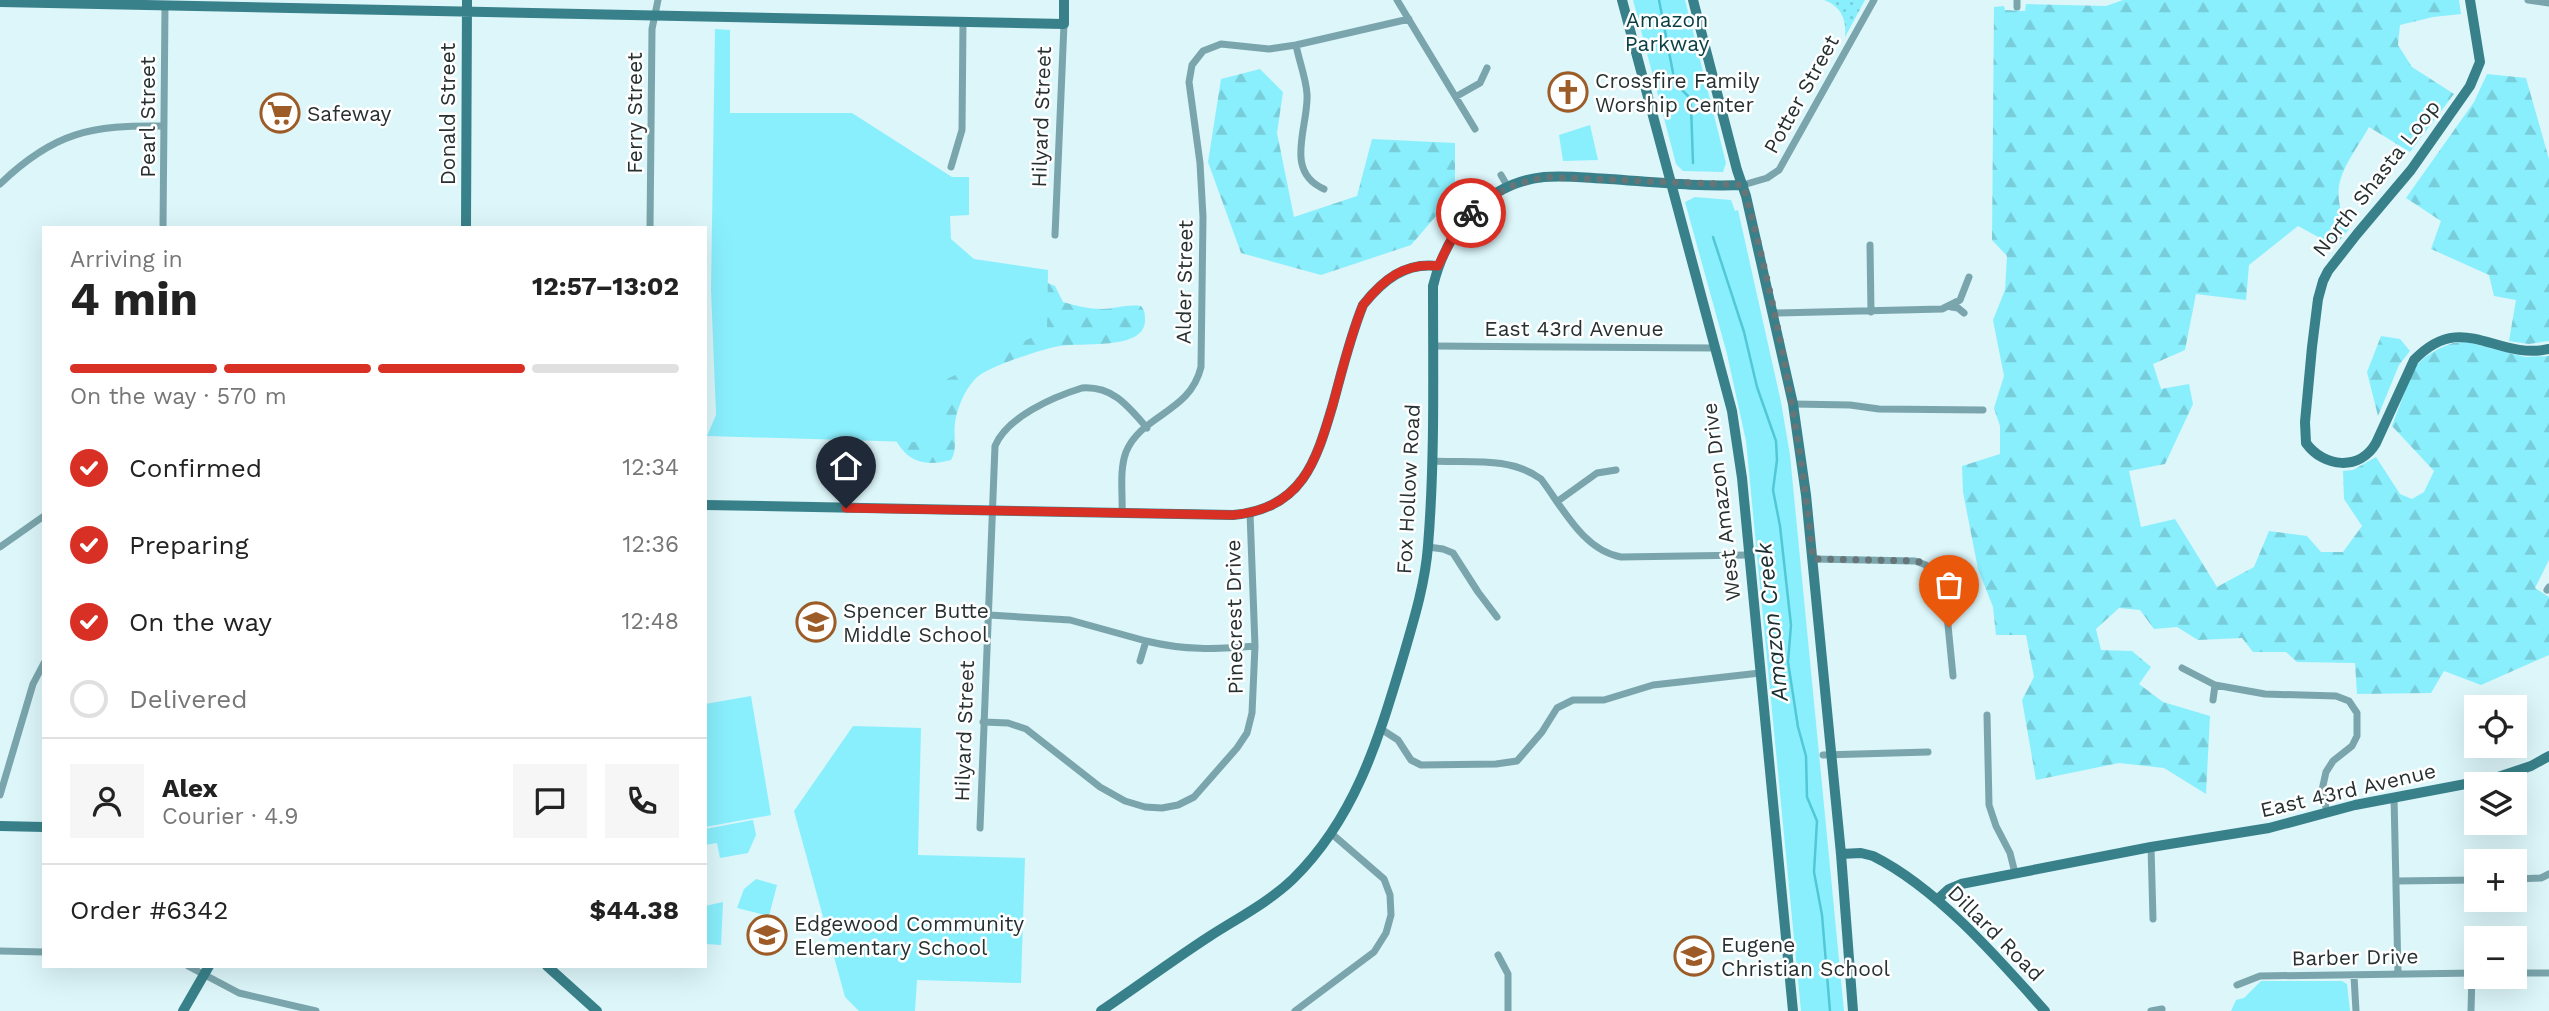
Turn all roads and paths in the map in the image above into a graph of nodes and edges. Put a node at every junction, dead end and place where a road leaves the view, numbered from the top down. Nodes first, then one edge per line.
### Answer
1 (658, 0) edge
2 (1064, 0) edge
3 (1398, 0) edge
4 (1622, 0) edge
5 (1693, 0) edge
6 (1874, 0) edge
7 (2470, 0) edge
8 (2528, 0) edge
9 (0, 2) edge
10 (93, 2) edge
11 (2549, 3) edge
12 (223, 4) edge
13 (348, 5) edge
14 (467, 5) edge
15 (165, 6) junction
16 (655, 15) junction
17 (1409, 19) junction
18 (963, 22) junction
19 (1064, 24) junction
20 (1296, 45) junction
21 (1487, 68) dead end
22 (1457, 96) junction
23 (164, 126) junction
24 (1475, 129) dead end
25 (951, 167) dead end
26 (1501, 175) dead end
27 (1671, 183) junction
28 (0, 184) edge
29 (1743, 185) junction
30 (1508, 187) junction
31 (1324, 189) dead end
32 (163, 226) edge
33 (466, 226) edge
34 (650, 226) edge
35 (1055, 235) dead end
36 (1870, 245) dead end
37 (1438, 266) junction
38 (1969, 276) dead end
39 (1950, 307) junction
40 (1871, 312) junction
41 (1773, 313) junction
42 (1964, 313) dead end
43 (1433, 346) junction
44 (1715, 348) junction
45 (2549, 349) edge
46 (1793, 404) junction
47 (1983, 410) dead end
48 (1147, 428) junction
49 (1432, 461) junction
50 (1616, 470) dead end
51 (1558, 501) junction
52 (707, 505) edge
53 (992, 511) junction
54 (1122, 513) junction
55 (1250, 513) junction
56 (42, 517) edge
57 (0, 547) edge
58 (1428, 547) junction
59 (1749, 555) junction
60 (1813, 559) junction
61 (989, 615) junction
62 (1497, 617) dead end
63 (1146, 641) junction
64 (1255, 646) junction
65 (1140, 661) dead end
66 (42, 667) edge
67 (2182, 668) dead end
68 (1760, 673) junction
69 (1953, 676) dead end
70 (2215, 685) junction
71 (2213, 700) dead end
72 (1987, 715) dead end
73 (983, 722) junction
74 (1381, 729) junction
75 (1928, 752) dead end
76 (1827, 755) junction
77 (2549, 757) edge
78 (0, 795) edge
79 (2394, 797) junction
80 (2327, 812) junction
81 (0, 826) edge
82 (42, 827) edge
83 (980, 828) dead end
84 (1332, 834) junction
85 (2151, 847) junction
86 (1841, 854) junction
87 (2015, 873) junction
88 (2549, 874) edge
89 (2527, 879) edge
90 (2464, 880) edge
91 (2396, 881) junction
92 (1937, 900) junction
93 (2153, 919) dead end
94 (0, 951) edge
95 (42, 952) edge
96 (1498, 956) dead end
97 (549, 968) edge
98 (206, 970) edge
99 (2527, 973) edge
100 (2549, 973) edge
101 (2398, 974) junction
102 (2464, 974) edge
103 (2354, 975) junction
104 (2237, 985) dead end
105 (2473, 989) edge
106 (2162, 1009) dead end
107 (183, 1011) edge
108 (316, 1011) edge
109 (597, 1011) edge
110 (1101, 1011) edge
111 (1295, 1011) edge
112 (1508, 1011) edge
113 (1793, 1011) edge
114 (1853, 1011) edge
115 (2045, 1011) edge
116 (2151, 1011) edge
117 (2356, 1011) edge
118 (2471, 1011) edge

1 - 16 street, Ferry Street
2 - 19 street, Hilyard Street
3 - 17 street
4 - 27 street, West Amazon Drive
5 - 29 street
6 - 29 street, Potter Street
7 - 45 street, North Shasta Loop
8 - 11 street
9 - 10 street
10 - 15 street
12 - 13 street
12 - 15 street
13 - 14 street
14 - 16 street
14 - 33 street, Donald Street
15 - 23 street, Pearl Street
16 - 18 street
16 - 34 street, Ferry Street
17 - 20 street
17 - 22 street
18 - 19 street
18 - 25 street
19 - 35 street, Hilyard Street
20 - 31 street
20 - 48 street, Alder Street
21 - 22 street
22 - 24 street
23 - 28 street
23 - 32 street, Pearl Street
26 - 30 street
27 - 29 street, Fox Hollow Road
27 - 30 street, Fox Hollow Road
27 - 44 street, West Amazon Drive
29 - 41 street
30 - 37 street, Fox Hollow Road
36 - 40 street
37 - 43 street, Fox Hollow Road
37 - 55 street
38 - 39 street
39 - 40 street
39 - 42 street
40 - 41 street
41 - 46 street
43 - 44 street, East 43rd Avenue
43 - 49 street, Fox Hollow Road
44 - 59 street, West Amazon Drive
46 - 47 street
46 - 60 street
48 - 53 street, Hilyard Street
48 - 54 street, Alder Street
49 - 51 street
49 - 58 street, Fox Hollow Road
50 - 51 street
51 - 59 street
52 - 53 street
53 - 54 street
53 - 61 street, Hilyard Street
54 - 55 street
55 - 64 street, Pinecrest Drive
56 - 57 street
58 - 62 street
58 - 74 street, Fox Hollow Road
59 - 68 street, West Amazon Drive
60 - 69 street
60 - 76 street
61 - 63 street
61 - 73 street, Hilyard Street
63 - 64 street
63 - 65 street
64 - 73 street, Pinecrest Drive
66 - 78 street
67 - 70 street
68 - 74 street
68 - 113 street, West Amazon Drive
70 - 71 street
70 - 80 street
72 - 87 street
73 - 83 street, Hilyard Street
74 - 84 street, Fox Hollow Road
75 - 76 street
76 - 86 street
77 - 79 street, East 43rd Avenue
79 - 80 street, East 43rd Avenue
79 - 91 street
80 - 85 street, East 43rd Avenue
81 - 82 street
84 - 110 street, Fox Hollow Road
84 - 111 street
85 - 87 street, East 43rd Avenue
85 - 93 street
86 - 92 street, Dillard Road
86 - 114 street
87 - 92 street, East 43rd Avenue
88 - 89 street
90 - 91 street
91 - 101 street
92 - 115 street, Dillard Road
94 - 95 street
96 - 112 street
97 - 109 street
98 - 107 street
98 - 108 street
99 - 100 street
101 - 102 street, Barber Drive
101 - 103 street, Barber Drive
103 - 104 street, Barber Drive
103 - 117 street
105 - 118 street
106 - 116 street

